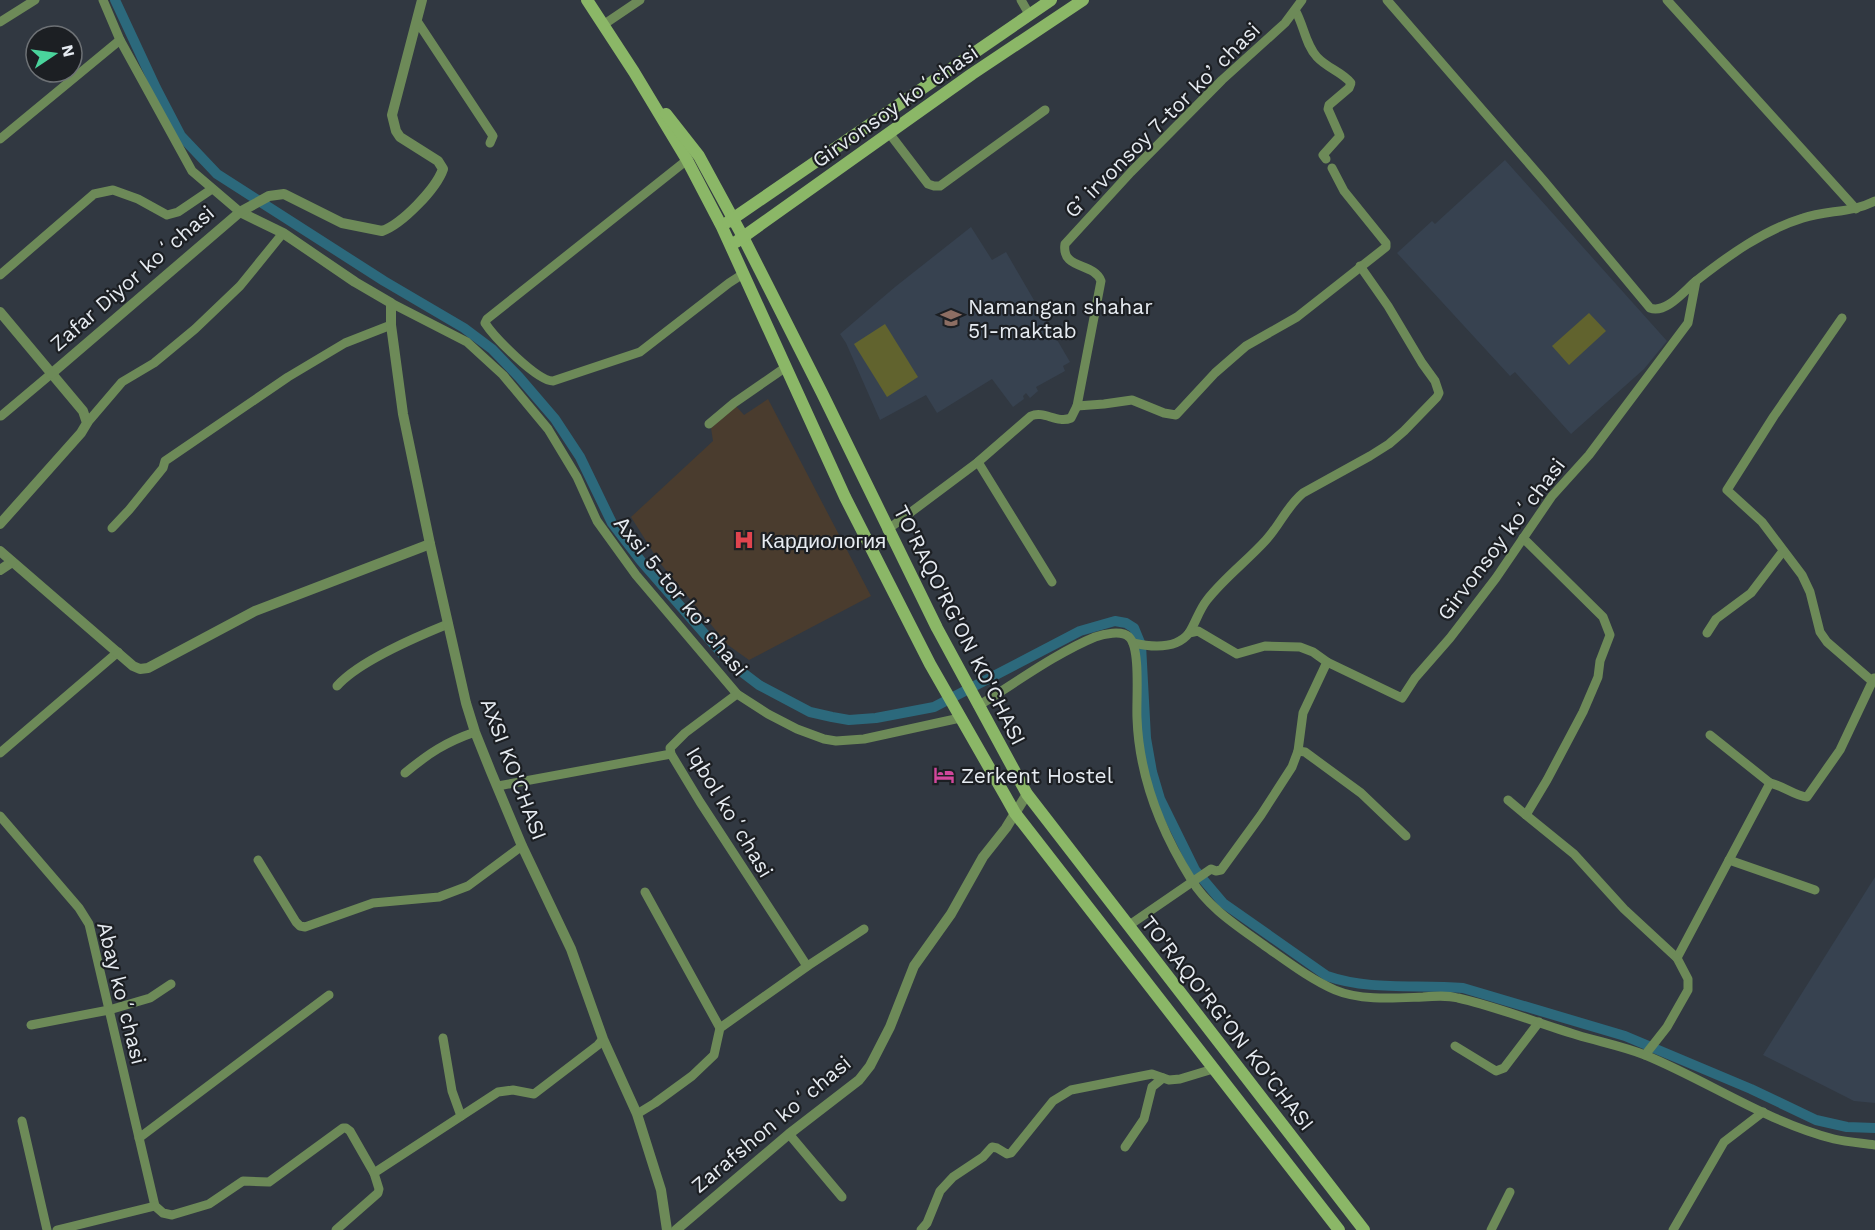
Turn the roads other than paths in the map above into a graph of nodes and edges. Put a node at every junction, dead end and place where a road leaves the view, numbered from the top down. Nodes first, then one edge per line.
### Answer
1 (35, 0) edge
2 (103, 0) edge
3 (422, 0) edge
4 (587, 0) edge
5 (640, 0) edge
6 (1021, 0) edge
7 (1051, 0) edge
8 (1083, 0) edge
9 (1302, 0) edge
10 (1387, 0) edge
11 (1666, 0) edge
12 (1295, 10) junction
13 (1029, 14) junction
14 (417, 21) junction
15 (0, 22) edge
16 (603, 25) junction
17 (120, 40) junction
18 (634, 72) junction
19 (1045, 110) dead end
20 (889, 133) junction
21 (0, 139) edge
22 (490, 143) dead end
23 (1326, 159) dead end
24 (687, 160) junction
25 (1332, 168) dead end
26 (212, 189) junction
27 (1875, 201) edge
28 (1856, 209) junction
29 (243, 210) junction
30 (733, 219) junction
31 (722, 227) junction
32 (283, 233) junction
33 (743, 237) junction
34 (730, 246) junction
35 (1360, 266) junction
36 (0, 274) edge
37 (743, 274) junction
38 (1696, 281) junction
39 (391, 303) junction
40 (0, 312) edge
41 (1842, 318) dead end
42 (391, 325) junction
43 (786, 367) junction
44 (51, 374) junction
45 (1077, 406) junction
46 (1, 416) edge
47 (87, 423) junction
48 (709, 424) dead end
49 (978, 462) junction
50 (0, 524) edge
51 (112, 528) dead end
52 (887, 530) junction
53 (1523, 538) junction
54 (429, 544) junction
55 (0, 550) edge
56 (1783, 551) junction
57 (12, 562) junction
58 (0, 570) edge
59 (1052, 582) dead end
60 (448, 624) junction
61 (1189, 633) junction
62 (1707, 633) dead end
63 (1133, 643) junction
64 (118, 652) junction
65 (1327, 662) junction
66 (1874, 678) edge
67 (337, 687) dead end
68 (737, 694) junction
69 (978, 706) junction
70 (960, 718) junction
71 (475, 732) junction
72 (1710, 735) dead end
73 (1298, 751) junction
74 (0, 753) edge
75 (671, 754) junction
76 (405, 773) dead end
77 (1770, 783) junction
78 (498, 786) junction
79 (1027, 794) junction
80 (1508, 800) dead end
81 (1015, 813) junction
82 (1526, 815) junction
83 (0, 816) edge
84 (1406, 836) dead end
85 (522, 846) junction
86 (258, 860) dead end
87 (1730, 860) junction
88 (1197, 879) junction
89 (1815, 890) dead end
90 (645, 892) dead end
91 (1128, 926) junction
92 (864, 929) dead end
93 (1677, 958) junction
94 (807, 966) junction
95 (171, 984) dead end
96 (329, 995) dead end
97 (109, 1010) junction
98 (1539, 1022) junction
99 (31, 1025) dead end
100 (720, 1028) junction
101 (443, 1038) dead end
102 (603, 1039) junction
103 (1455, 1046) dead end
104 (1646, 1054) junction
105 (1213, 1069) junction
106 (1163, 1078) junction
107 (1763, 1112) junction
108 (637, 1114) junction
109 (461, 1116) junction
110 (22, 1121) dead end
111 (789, 1134) junction
112 (139, 1138) junction
113 (1875, 1145) edge
114 (1125, 1147) dead end
115 (374, 1173) junction
116 (1510, 1192) dead end
117 (842, 1197) dead end
118 (155, 1206) junction
119 (1332, 1228) edge
120 (47, 1230) edge
121 (57, 1230) edge
122 (336, 1230) edge
123 (667, 1230) edge
124 (676, 1230) edge
125 (921, 1230) edge
126 (1364, 1230) edge
127 (1491, 1230) edge
128 (1673, 1230) edge

1 - 15 street
2 - 17 street
3 - 14 street
4 - 16 main road
5 - 16 street
6 - 13 street
7 - 13 main road, Girvonsoy koʻchasi
8 - 20 main road, Girvonsoy koʻchasi
9 - 12 street, Gʼirvonsoy 7-tor koʼchasi
10 - 38 street
11 - 28 street
12 - 23 street
12 - 45 street, Gʼirvonsoy 7-tor koʼchasi
13 - 30 main road, Girvonsoy koʻchasi
14 - 22 street
14 - 29 street, Zafar Diyor koʻchasi
16 - 18 main road
17 - 21 street
17 - 26 street
18 - 24 main road
18 - 30 main road
19 - 20 street
20 - 33 main road, Girvonsoy koʻchasi
24 - 31 main road
24 - 37 street
25 - 35 street
26 - 29 street
26 - 36 street
27 - 28 street
28 - 38 street
29 - 32 street
29 - 44 street, Zafar Diyor koʻchasi
30 - 31 main road, Girvonsoy koʻchasi
30 - 33 main road, TO'RAQO'RG'ON KO'CHASI
31 - 34 main road, TO'RAQO'RG'ON KO'CHASI
32 - 39 street
32 - 47 street
33 - 34 main road, Girvonsoy koʻchasi
33 - 52 main road, TO'RAQO'RG'ON KO'CHASI
34 - 37 main road, TO'RAQO'RG'ON KO'CHASI
35 - 45 street
35 - 61 street
37 - 43 main road, TO'RAQO'RG'ON KO'CHASI
38 - 53 street, Girvonsoy koʻchasi
39 - 42 street, AXSI KO'CHASI
39 - 68 street, Аxsi 5-tor koʼchasi
40 - 44 street
41 - 56 street
42 - 51 street
42 - 54 street, AXSI KO'CHASI
43 - 48 street
43 - 70 main road, TO'RAQO'RG'ON KO'CHASI
44 - 46 street
44 - 47 street
45 - 49 street
47 - 50 street
49 - 52 street
49 - 59 street
52 - 69 main road, TO'RAQO'RG'ON KO'CHASI
53 - 65 street, Girvonsoy koʻchasi
53 - 82 street
54 - 60 street, AXSI KO'CHASI
54 - 64 street
55 - 57 street
56 - 62 street
56 - 66 street
57 - 58 street
57 - 64 street
60 - 67 street
60 - 71 street, AXSI KO'CHASI
61 - 63 street
61 - 65 street
63 - 69 street
63 - 88 street
64 - 74 street
65 - 73 street
66 - 77 street
68 - 70 street, Аxsi 5-tor koʼchasi
68 - 75 street, Iqbol koʻchasi
69 - 79 main road, TO'RAQO'RG'ON KO'CHASI
70 - 81 main road, TO'RAQO'RG'ON KO'CHASI
71 - 76 street
71 - 78 street, AXSI KO'CHASI
72 - 77 street
73 - 84 street
73 - 88 street
75 - 78 street
75 - 94 street, Iqbol koʻchasi
77 - 87 street
78 - 85 street, AXSI KO'CHASI
79 - 81 street, Zarafshon koʻchasi
79 - 91 main road, TO'RAQO'RG'ON KO'CHASI
80 - 82 street
81 - 105 main road, TO'RAQO'RG'ON KO'CHASI
81 - 111 street, Zarafshon koʻchasi
82 - 93 street
83 - 97 street, Abay koʻchasi
85 - 86 street
85 - 102 street, AXSI KO'CHASI
87 - 89 street
87 - 93 street
88 - 91 street
88 - 98 street
90 - 100 street
91 - 126 main road, TO'RAQO'RG'ON KO'CHASI
92 - 94 street
93 - 104 street
94 - 100 street
95 - 97 street
96 - 112 street
97 - 99 street
97 - 112 street, Abay koʻchasi
98 - 103 street
98 - 104 street
100 - 108 street
101 - 109 street
102 - 108 street, AXSI KO'CHASI
102 - 109 street
104 - 107 street
105 - 106 street
105 - 119 main road, TO'RAQO'RG'ON KO'CHASI
106 - 114 street
106 - 125 street
107 - 113 street
107 - 128 street
108 - 123 street, AXSI KO'CHASI
109 - 115 street
110 - 120 street
111 - 117 street
111 - 124 street, Zarafshon koʻchasi
112 - 118 street, Abay koʻchasi
115 - 118 street
115 - 122 street
116 - 127 street
118 - 121 street

